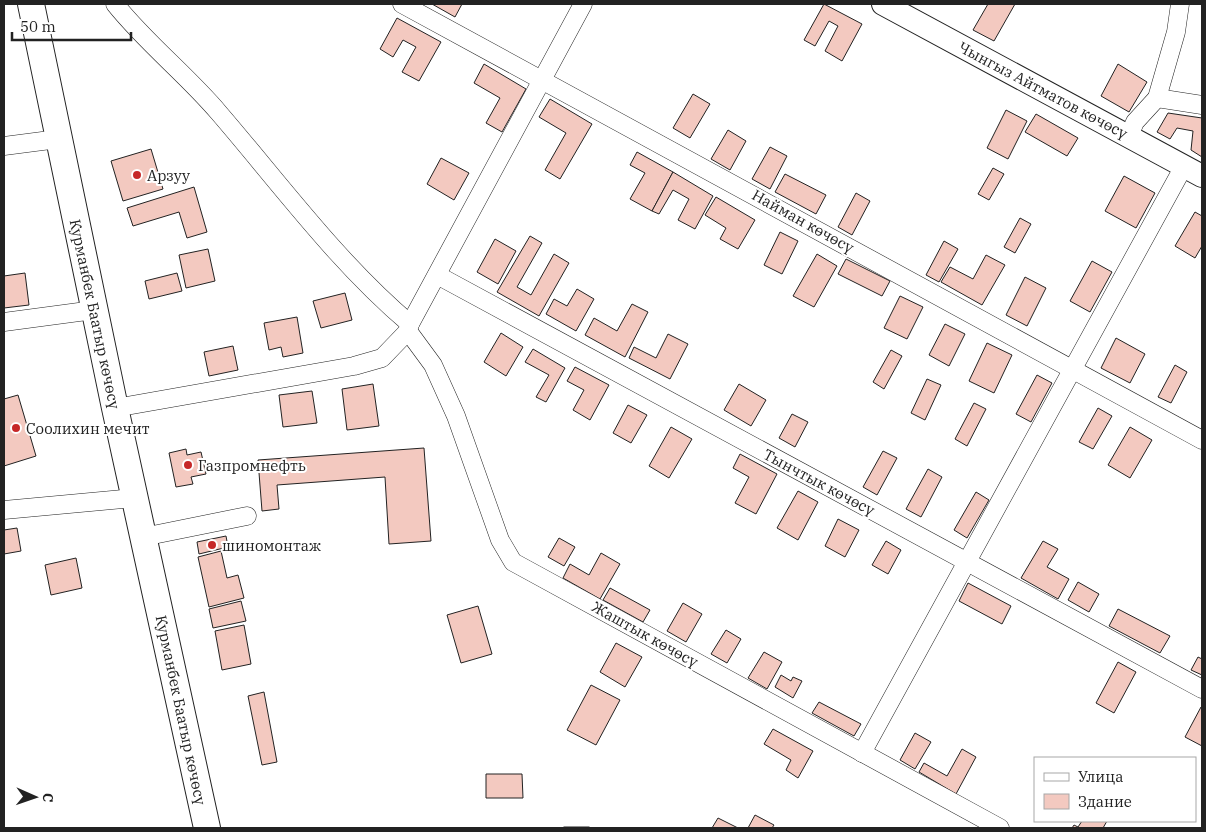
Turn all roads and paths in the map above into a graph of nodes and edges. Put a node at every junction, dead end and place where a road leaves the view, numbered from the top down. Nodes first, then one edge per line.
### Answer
1 (31, 4) edge
2 (115, 4) edge
3 (402, 4) edge
4 (583, 4) edge
5 (883, 4) edge
6 (1180, 4) edge
7 (542, 79) junction
8 (1157, 98) junction
9 (1202, 105) edge
10 (1128, 136) junction
11 (58, 139) junction
12 (4, 146) edge
13 (1193, 171) edge
14 (437, 275) junction
15 (94, 310) junction
16 (4, 322) edge
17 (409, 327) junction
18 (1073, 370) junction
19 (114, 408) junction
20 (1202, 440) edge
21 (134, 498) junction
22 (4, 510) edge
23 (247, 516) dead end
24 (143, 537) junction
25 (967, 562) junction
26 (1202, 689) edge
27 (862, 753) junction
28 (207, 828) edge
29 (1000, 828) edge

1 - 11 highway, Курманбек Баатыр көчөсү
2 - 17 street, Жаштык көчөсү
3 - 7 street, Найман көчөсү
4 - 7 street
5 - 10 main road, Чынгыз Айтматов көчөсү
6 - 8 street
7 - 14 street
7 - 18 street, Найман көчөсү
8 - 9 street
8 - 10 street
10 - 13 main road, Чынгыз Айтматов көчөсү
11 - 12 street
11 - 15 highway, Курманбек Баатыр көчөсү
13 - 18 street
14 - 17 street
14 - 25 street, Тынчтык көчөсү
15 - 16 street
15 - 19 highway, Курманбек Баатыр көчөсү
17 - 19 street
17 - 27 street, Жаштык көчөсү
18 - 20 street, Найман көчөсү
18 - 25 street
19 - 21 highway, Курманбек Баатыр көчөсү
21 - 22 street
21 - 24 highway, Курманбек Баатыр көчөсү
23 - 24 street
24 - 28 highway, Курманбек Баатыр көчөсү
25 - 26 street, Тынчтык көчөсү
25 - 27 street
27 - 29 street, Жаштык көчөсү

